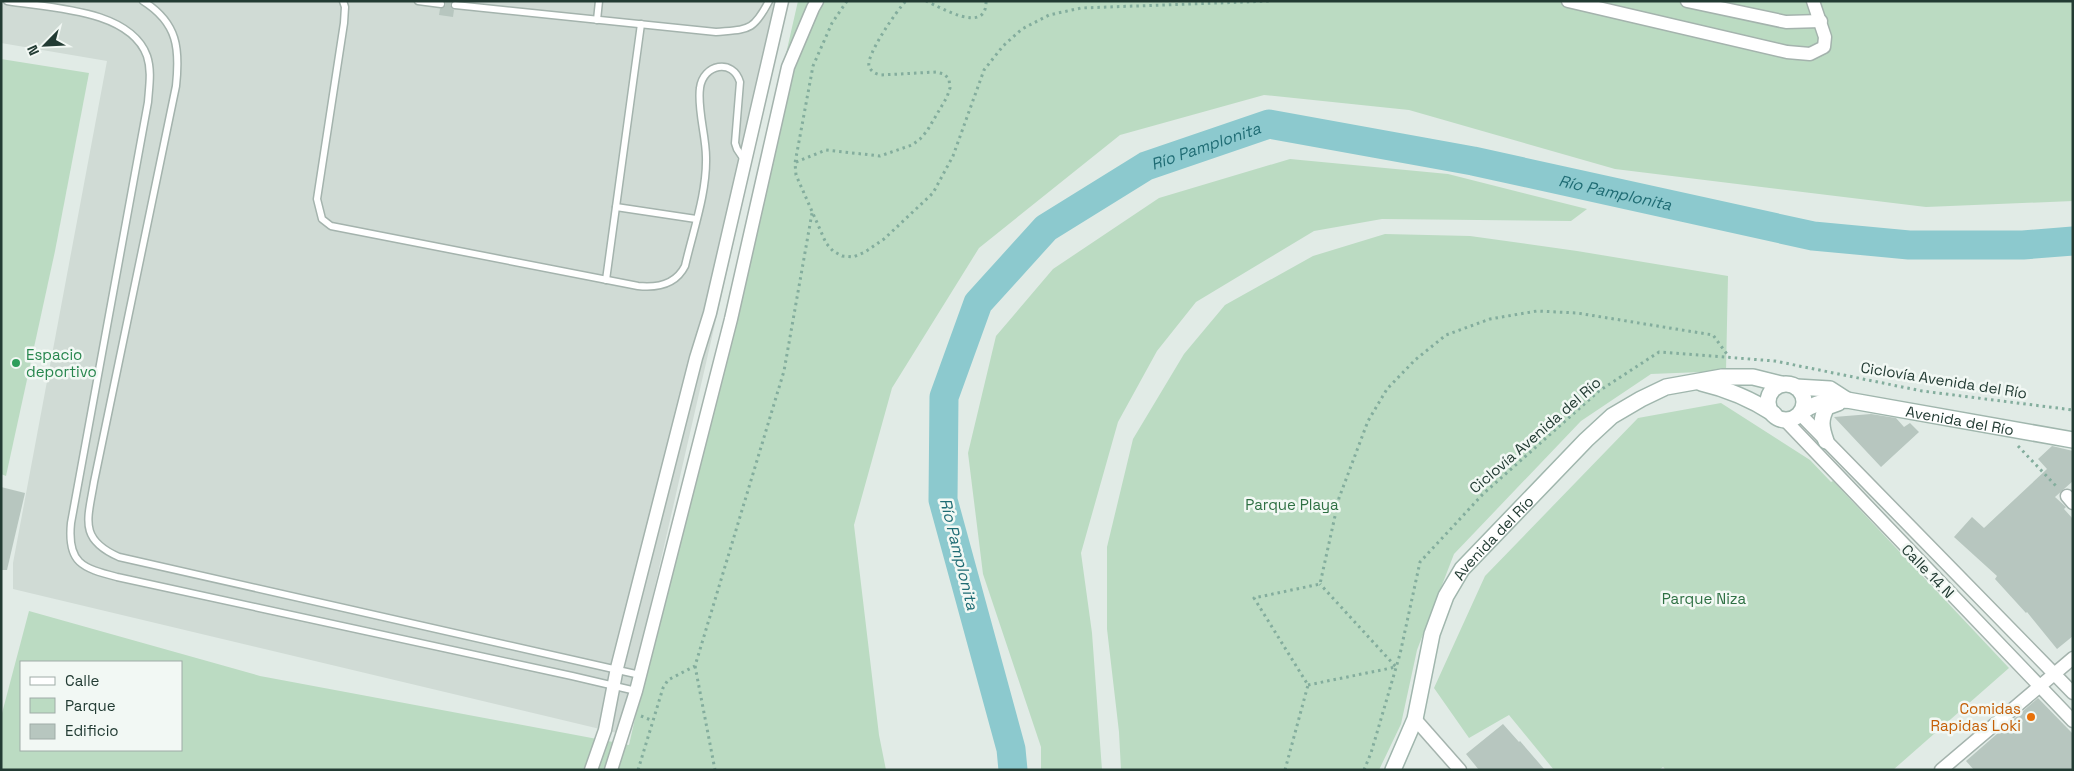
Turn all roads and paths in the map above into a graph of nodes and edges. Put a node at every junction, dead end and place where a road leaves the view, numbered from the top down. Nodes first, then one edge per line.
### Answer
1 (7, 1) edge
2 (143, 1) edge
3 (343, 1) edge
4 (418, 1) edge
5 (599, 1) edge
6 (769, 1) edge
7 (782, 1) edge
8 (817, 1) edge
9 (847, 1) edge
10 (906, 1) edge
11 (926, 1) edge
12 (986, 1) edge
13 (1272, 1) edge
14 (1568, 1) edge
15 (1688, 1) edge
16 (1813, 1) edge
17 (441, 4) dead end
18 (454, 5) dead end
19 (597, 20) junction
20 (1821, 21) junction
21 (641, 24) junction
22 (745, 162) junction
23 (795, 162) junction
24 (616, 207) junction
25 (812, 213) junction
26 (696, 219) junction
27 (606, 280) junction
28 (710, 313) junction
29 (731, 320) junction
30 (696, 358) junction
31 (1729, 358) junction
32 (718, 367) junction
33 (1689, 382) junction
34 (1781, 384) junction
35 (1796, 387) junction
36 (1847, 400) junction
37 (2073, 410) edge
38 (1800, 414) junction
39 (1779, 417) junction
40 (2000, 428) junction
41 (2073, 440) edge
42 (1826, 441) junction
43 (2070, 499) edge
44 (1320, 584) junction
45 (2073, 658) edge
46 (694, 666) junction
47 (1396, 667) junction
48 (617, 668) junction
49 (2054, 674) junction
50 (640, 675) junction
51 (1308, 685) junction
52 (614, 686) junction
53 (2039, 687) junction
54 (636, 691) junction
55 (2073, 693) edge
56 (1415, 719) junction
57 (2073, 721) edge
58 (1943, 769) edge
59 (591, 770) edge
60 (610, 770) edge
61 (638, 770) edge
62 (715, 770) edge
63 (1285, 770) edge
64 (1364, 770) edge
65 (1394, 770) edge
66 (1460, 770) edge

1 - 52 lane
2 - 48 lane
3 - 27 lane
4 - 17 lane
5 - 19 lane
6 - 21 lane
7 - 22 street
8 - 29 street
9 - 23 path
10 - 23 path
11 - 12 path
13 - 25 path
14 - 20 street
15 - 20 street
16 - 20 street
18 - 19 lane
19 - 21 lane
21 - 24 lane
22 - 26 lane
22 - 28 street
23 - 25 path
24 - 26 lane
24 - 27 lane
25 - 46 path
26 - 27 lane
28 - 29 street
28 - 30 street
29 - 32 street
30 - 32 street
30 - 48 street
31 - 37 path, Ciclovía Avenida del Río
31 - 44 path
31 - 47 path, Ciclovía Avenida del Río
32 - 50 street
33 - 34 main road, Avenida del Río
33 - 39 main road
33 - 56 main road, Avenida del Río
34 - 35 main road
34 - 39 main road
35 - 36 main road
35 - 38 main road
36 - 38 main road
36 - 40 main road, Avenida del Río
36 - 42 main road
38 - 39 main road
38 - 42 street, Calle 14 N
39 - 53 street, Calle 14 N
40 - 41 main road, Avenida del Río
40 - 43 path
42 - 49 street, Calle 14 N
44 - 47 path
44 - 51 path
45 - 49 street
46 - 61 path
46 - 62 path
47 - 51 path
47 - 64 path, Ciclovía Avenida del Río
48 - 50 lane
48 - 52 street
49 - 53 street
49 - 55 street, Calle 14 N
50 - 54 street
51 - 63 path
52 - 54 lane
52 - 59 street
53 - 57 street, Calle 14 N
53 - 58 street
54 - 60 street
56 - 65 main road, Avenida del Río
56 - 66 street

